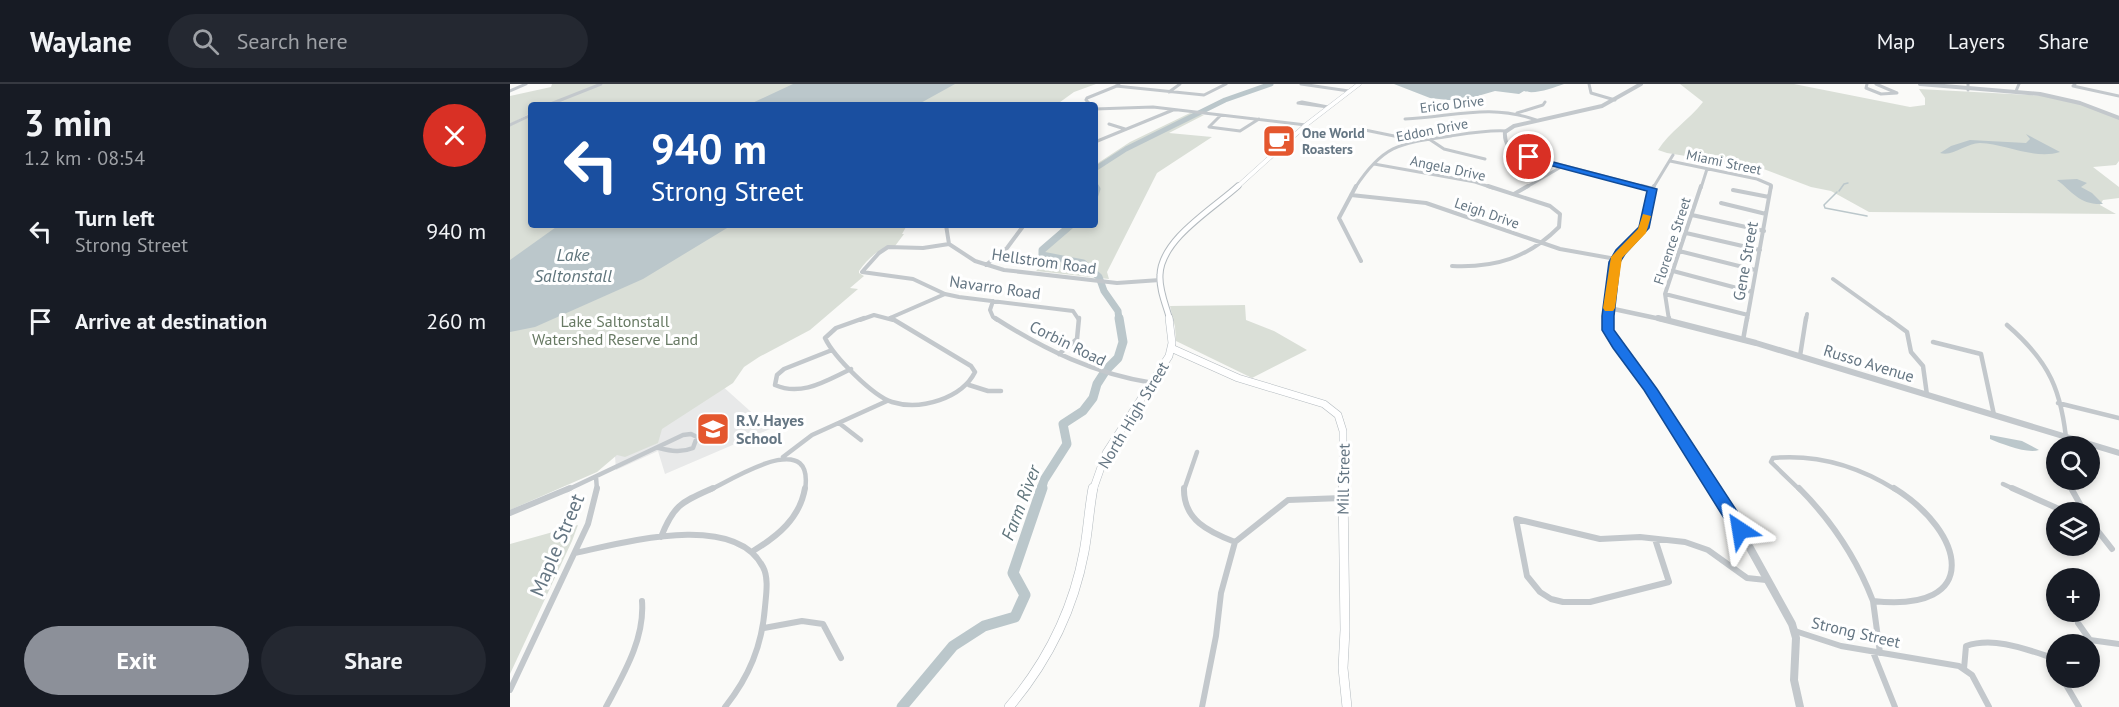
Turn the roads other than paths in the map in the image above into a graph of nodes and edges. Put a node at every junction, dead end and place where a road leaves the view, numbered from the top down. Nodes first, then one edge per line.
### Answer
1 (526, 84) edge
2 (601, 84) edge
3 (1122, 84) edge
4 (1180, 84) edge
5 (1226, 84) edge
6 (1301, 84) edge
7 (1359, 84) edge
8 (1588, 84) edge
9 (1641, 84) edge
10 (1867, 84) edge
11 (1876, 84) edge
12 (1920, 84) edge
13 (1968, 84) edge
14 (2019, 84) edge
15 (2075, 84) edge
16 (1116, 86) junction
17 (1968, 90) junction
18 (510, 91) edge
19 (1349, 91) junction
20 (1170, 92) junction
21 (2016, 92) junction
22 (2119, 96) edge
23 (1615, 100) junction
24 (556, 102) edge
25 (1088, 102) edge
26 (1545, 102) dead end
27 (1328, 107) junction
28 (1098, 109) edge
29 (1175, 110) junction
30 (1517, 113) junction
31 (528, 116) edge
32 (1220, 116) junction
33 (2119, 118) edge
34 (1260, 119) junction
35 (1405, 119) dead end
36 (1536, 120) junction
37 (1109, 124) dead end
38 (510, 125) edge
39 (1306, 125) junction
40 (1125, 129) junction
41 (1360, 129) dead end
42 (1506, 131) junction
43 (1429, 139) junction
44 (1098, 140) edge
45 (1408, 142) junction
46 (1673, 155) dead end
47 (1485, 159) dead end
48 (1670, 161) junction
49 (1374, 164) junction
50 (1561, 166) junction
51 (1707, 169) junction
52 (1771, 187) joint
53 (1652, 189) junction
54 (1733, 190) dead end
55 (1351, 195) junction
56 (1514, 195) junction
57 (1769, 197) junction
58 (1721, 203) dead end
59 (1766, 214) junction
60 (1692, 215) junction
61 (946, 228) edge
62 (1022, 228) edge
63 (1764, 231) junction
64 (1686, 233) junction
65 (1539, 242) junction
66 (949, 244) junction
67 (1760, 250) junction
68 (1679, 251) junction
69 (1616, 259) junction
70 (1361, 261) dead end
71 (986, 265) junction
72 (1452, 266) dead end
73 (1755, 270) junction
74 (1673, 271) junction
75 (1833, 279) dead end
76 (1160, 280) junction
77 (1752, 292) junction
78 (945, 294) junction
79 (1665, 294) junction
80 (993, 301) junction
81 (1609, 308) junction
82 (1807, 314) dead end
83 (1748, 315) junction
84 (890, 318) junction
85 (1670, 321) junction
86 (2007, 325) dead end
87 (1743, 340) junction
88 (1932, 342) dead end
89 (1172, 348) junction
90 (832, 350) junction
91 (1059, 354) junction
92 (1169, 356) junction
93 (1188, 356) junction
94 (1800, 356) junction
95 (851, 369) junction
96 (1153, 383) junction
97 (969, 385) junction
98 (1001, 391) dead end
99 (1927, 395) junction
100 (887, 401) junction
101 (2058, 403) junction
102 (1994, 415) junction
103 (2119, 418) edge
104 (839, 423) junction
105 (2067, 436) joint
106 (861, 440) dead end
107 (2100, 447) edge
108 (659, 448) junction
109 (1197, 452) dead end
110 (2119, 453) edge
111 (783, 457) junction
112 (596, 477) junction
113 (2003, 484) dead end
114 (1342, 498) junction
115 (2046, 503) edge
116 (510, 513) edge
117 (2100, 534) edge
118 (661, 537) junction
119 (1655, 539) junction
120 (1236, 542) junction
121 (2112, 549) dead end
122 (753, 551) junction
123 (575, 554) junction
124 (1766, 579) junction
125 (642, 601) dead end
126 (1873, 601) junction
127 (2078, 623) dead end
128 (764, 628) junction
129 (1795, 631) junction
130 (2086, 634) edge
131 (2100, 641) edge
132 (2119, 644) edge
133 (1877, 652) junction
134 (2046, 657) edge
135 (841, 658) dead end
136 (1964, 669) junction
137 (2068, 688) edge
138 (510, 690) edge
139 (606, 707) edge
140 (725, 707) edge
141 (1009, 707) edge
142 (1202, 707) edge
143 (1347, 707) edge
144 (1800, 707) edge
145 (1895, 707) edge
146 (1989, 707) edge
147 (2079, 707) edge

1 - 18 street
2 - 24 street
3 - 16 street
4 - 20 street
5 - 20 street
6 - 19 street
7 - 19 main road
8 - 23 street
9 - 23 street
10 - 11 street
12 - 17 street
13 - 17 street
14 - 21 street
15 - 22 street
16 - 20 street
16 - 25 street
17 - 21 street
19 - 27 main road
21 - 33 street
23 - 36 street
26 - 30 street
27 - 27 street
27 - 39 main road
28 - 29 street
29 - 32 street
29 - 40 street
30 - 35 street, Erico Drive
30 - 36 street, Erico Drive
31 - 38 street
32 - 34 street
32 - 34 street
34 - 39 street
36 - 42 street
37 - 40 street
39 - 76 main road
40 - 44 street
41 - 45 street
42 - 43 street, Eddon Drive
42 - 50 street
43 - 45 street, Eddon Drive
43 - 47 street
45 - 49 street, Eddon Drive
46 - 48 street
48 - 51 street, Miami Street
48 - 53 street
49 - 55 street, Eddon Drive
49 - 56 street, Angela Drive
50 - 53 street
50 - 56 street
51 - 52 street, Miami Street
51 - 60 street, Florence Street
52 - 57 street, Gene Street
53 - 69 street
54 - 57 street
55 - 65 street, Leigh Drive
55 - 70 street, Eddon Drive
56 - 65 street, Angela Drive
57 - 59 street, Gene Street
58 - 59 street
59 - 63 street, Gene Street
60 - 63 street
60 - 64 street, Florence Street
61 - 66 street
62 - 71 street
63 - 67 street, Gene Street
64 - 67 street
64 - 68 street, Florence Street
65 - 69 street, Leigh Drive
65 - 72 street, Angela Drive
66 - 71 street, Hellstrom Road
66 - 78 street, Navarro Road
67 - 73 street, Gene Street
68 - 73 street
68 - 74 street, Florence Street
69 - 81 street, Strong Street
71 - 76 street, Hellstrom Road
73 - 77 street, Gene Street
74 - 77 street
74 - 79 street, Florence Street
75 - 99 street
76 - 89 main road, North High Street
77 - 83 street, Gene Street
78 - 80 street, Navarro Road
78 - 84 street
79 - 83 street
79 - 85 street, Florence Street
80 - 91 street, Corbin Road
80 - 91 street, Navarro Road
81 - 85 street, Russo Avenue
81 - 124 street, Strong Street
82 - 94 street
83 - 87 street, Gene Street
84 - 90 street
84 - 97 street
85 - 87 street, Russo Avenue
86 - 101 street
87 - 94 street, Russo Avenue
88 - 102 street
89 - 92 main road, North High Street
89 - 93 main road, Mill Street
90 - 95 street
90 - 95 street
91 - 96 street, Corbin Road
92 - 93 main road, Mill Street
92 - 96 main road, North High Street
93 - 114 main road, Mill Street
94 - 99 street, Russo Avenue
95 - 100 street
96 - 141 main road, North High Street
97 - 98 street
97 - 100 street
99 - 102 street, Russo Avenue
100 - 104 street
101 - 103 street
101 - 105 street
102 - 105 street, Russo Avenue
104 - 106 street
104 - 111 street
107 - 110 street, Russo Avenue
108 - 108 street
108 - 112 street
109 - 120 street
111 - 118 street
111 - 122 street
112 - 116 street
112 - 123 street, Maple Street
113 - 115 street
114 - 120 street
114 - 143 main road, Mill Street
117 - 121 street
118 - 122 street
118 - 123 street
119 - 119 street
119 - 124 street
120 - 142 street
122 - 128 street
123 - 138 street, Maple Street
124 - 129 street, Strong Street
125 - 139 street
126 - 126 street
126 - 133 street
127 - 130 street
128 - 135 street
128 - 140 street
129 - 133 street, Strong Street
129 - 144 street
131 - 132 street
133 - 136 street, Strong Street
133 - 145 street
134 - 136 street
136 - 146 street
137 - 147 street

